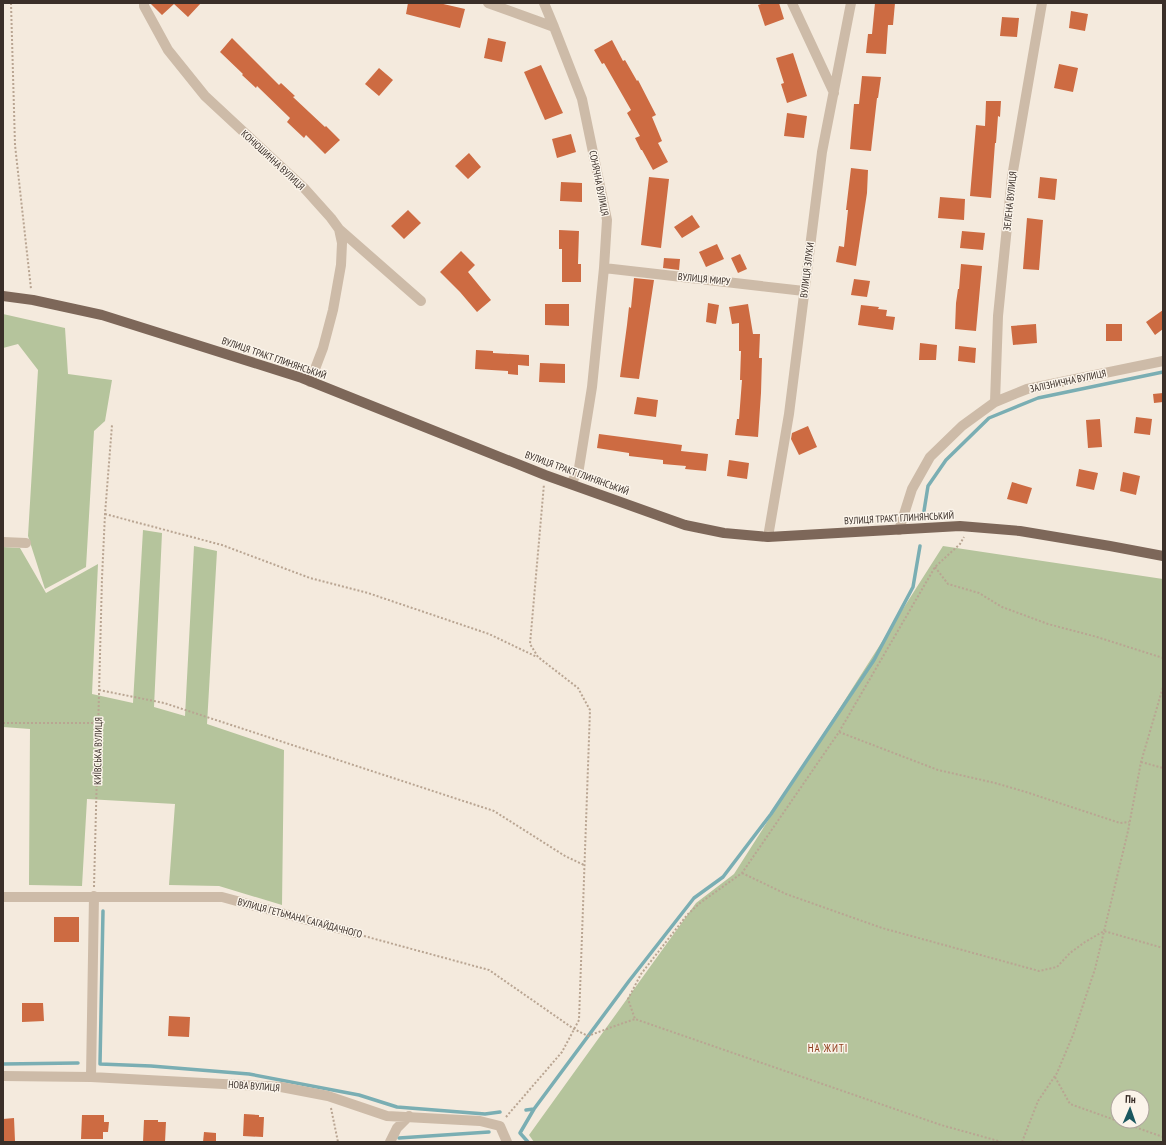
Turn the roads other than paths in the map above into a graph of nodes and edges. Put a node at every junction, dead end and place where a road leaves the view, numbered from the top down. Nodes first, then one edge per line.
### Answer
1 (144, 3) edge
2 (488, 3) edge
3 (544, 3) edge
4 (792, 3) edge
5 (852, 3) edge
6 (1042, 3) edge
7 (554, 26) junction
8 (834, 92) junction
9 (339, 229) junction
10 (604, 268) junction
11 (804, 291) junction
12 (3, 296) edge
13 (421, 301) dead end
14 (1163, 361) edge
15 (310, 382) junction
16 (995, 402) junction
17 (571, 484) junction
18 (899, 530) junction
19 (768, 538) junction
20 (3, 542) edge
21 (26, 543) dead end
22 (1163, 556) edge
23 (94, 896) junction
24 (3, 897) edge
25 (355, 933) road end
26 (3, 1076) edge
27 (91, 1076) junction
28 (409, 1116) junction
29 (390, 1142) edge
30 (507, 1142) edge

1 - 9 street, КОНЮШИННА ВУЛИЦЯ
2 - 7 street
3 - 7 street
4 - 8 street
5 - 8 street, ВУЛИЦЯ ЗЛУКИ
6 - 16 street, ЗЕЛЕНА ВУЛИЦЯ
7 - 10 street, СОНЯЧНА ВУЛИЦЯ
8 - 11 street, ВУЛИЦЯ ЗЛУКИ
9 - 13 street, КОНЮШИННА ВУЛИЦЯ
9 - 15 street
10 - 11 street, ВУЛИЦЯ МИРУ
10 - 17 street, СОНЯЧНА ВУЛИЦЯ
11 - 19 street, ВУЛИЦЯ ЗЛУКИ
12 - 15 main road, ВУЛИЦЯ ТРАКТ ГЛИНЯНСЬКИЙ
14 - 16 street, ЗАЛІЗНИЧНА ВУЛИЦЯ
15 - 17 main road, ВУЛИЦЯ ТРАКТ ГЛИНЯНСЬКИЙ
16 - 18 street, ЗАЛІЗНИЧНА ВУЛИЦЯ
17 - 19 main road, ВУЛИЦЯ ТРАКТ ГЛИНЯНСЬКИЙ
18 - 19 main road, ВУЛИЦЯ ТРАКТ ГЛИНЯНСЬКИЙ
18 - 22 main road, ВУЛИЦЯ ТРАКТ ГЛИНЯНСЬКИЙ
20 - 21 street
23 - 24 street, ВУЛИЦЯ ГЕТЬМАНА САГАЙДАЧНОГО
23 - 25 street, ВУЛИЦЯ ГЕТЬМАНА САГАЙДАЧНОГО
23 - 27 street
26 - 27 street, НОВА ВУЛИЦЯ
27 - 28 street, НОВА ВУЛИЦЯ
28 - 29 street
28 - 30 street, НОВА ВУЛИЦЯ

